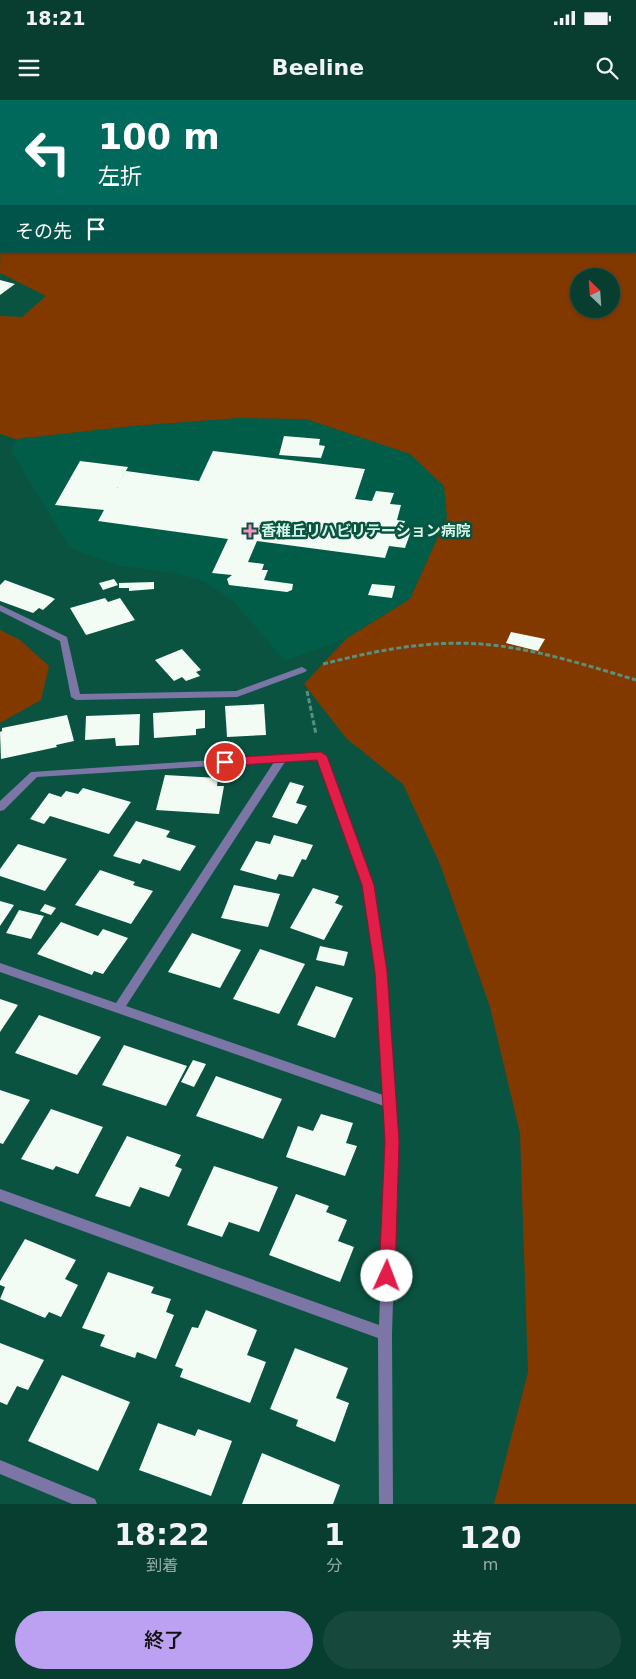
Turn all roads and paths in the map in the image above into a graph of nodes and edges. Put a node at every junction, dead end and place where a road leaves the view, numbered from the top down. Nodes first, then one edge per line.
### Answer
1 (0, 608) edge
2 (302, 670) junction
3 (636, 680) edge
4 (321, 756) junction
5 (282, 758) junction
6 (0, 807) edge
7 (0, 967) edge
8 (119, 1008) junction
9 (388, 1102) junction
10 (0, 1195) edge
11 (385, 1334) junction
12 (0, 1467) edge
13 (90, 1504) edge
14 (386, 1504) edge

1 - 2 street
2 - 3 path
2 - 4 path
4 - 5 street
4 - 9 street
5 - 6 street
5 - 8 street
7 - 8 street
8 - 9 street
9 - 11 street
10 - 11 street
11 - 14 street
12 - 13 street

